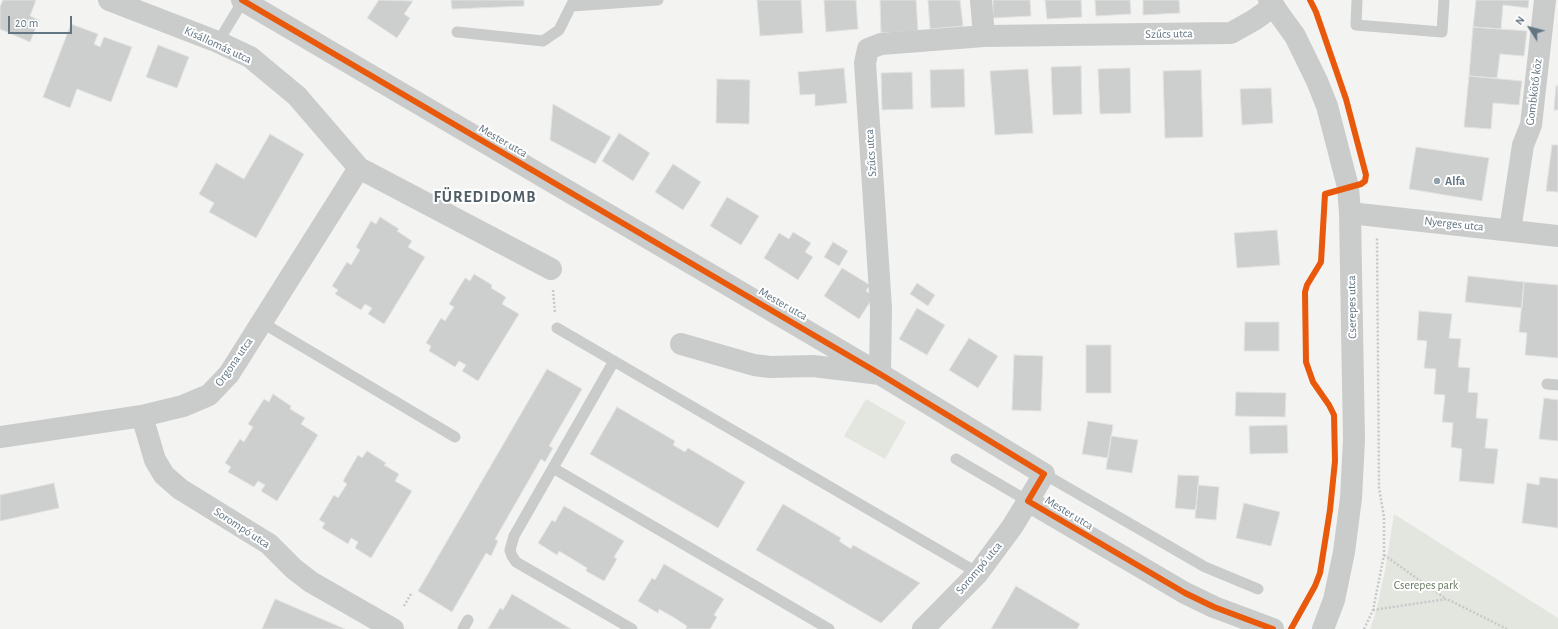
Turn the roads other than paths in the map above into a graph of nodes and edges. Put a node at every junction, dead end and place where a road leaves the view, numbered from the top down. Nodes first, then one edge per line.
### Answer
1 (110, 0) edge
2 (242, 0) edge
3 (658, 0) edge
4 (981, 0) edge
5 (1357, 0) edge
6 (1444, 0) edge
7 (1544, 0) edge
8 (1273, 2) edge
9 (573, 3) edge
10 (457, 32) dead end
11 (984, 36) junction
12 (218, 42) junction
13 (359, 168) junction
14 (1350, 213) junction
15 (1510, 230) junction
16 (1558, 236) edge
17 (551, 268) road end
18 (261, 322) junction
19 (557, 328) road end
20 (681, 344) dead end
21 (614, 361) junction
22 (880, 374) junction
23 (142, 416) junction
24 (0, 437) edge
25 (455, 437) dead end
26 (956, 459) dead end
27 (553, 468) junction
28 (1044, 474) junction
29 (1028, 501) junction
30 (978, 572) junction
31 (1258, 589) dead end
32 (389, 628) edge
33 (632, 629) edge
34 (829, 629) edge
35 (923, 629) edge
36 (1274, 629) edge
37 (1324, 629) edge

1 - 12 street, Kisállomás utca
2 - 12 lane
2 - 22 street, Mester utca
3 - 9 lane
4 - 11 street
5 - 6 lane
7 - 15 street, Gombkötő köz
8 - 11 street, Szűcs utca
8 - 14 street, Cserepes utca
9 - 10 lane
11 - 22 street, Szűcs utca
12 - 13 street, Kisállomás utca
13 - 17 street
13 - 18 street, Orgona utca
14 - 15 street, Nyerges utca
14 - 37 street, Cserepes utca
15 - 16 street, Nyerges utca
18 - 23 street, Orgona utca
18 - 25 lane
19 - 21 lane
20 - 22 street, Mester utca
21 - 27 lane
21 - 30 lane
22 - 28 street, Mester utca
23 - 24 street, Orgona utca
23 - 32 street, Sorompó utca
26 - 29 lane
27 - 33 lane
27 - 34 lane
28 - 29 street, Mester utca
28 - 31 lane
29 - 30 street, Sorompó utca
29 - 36 street, Mester utca
30 - 35 street, Sorompó utca

